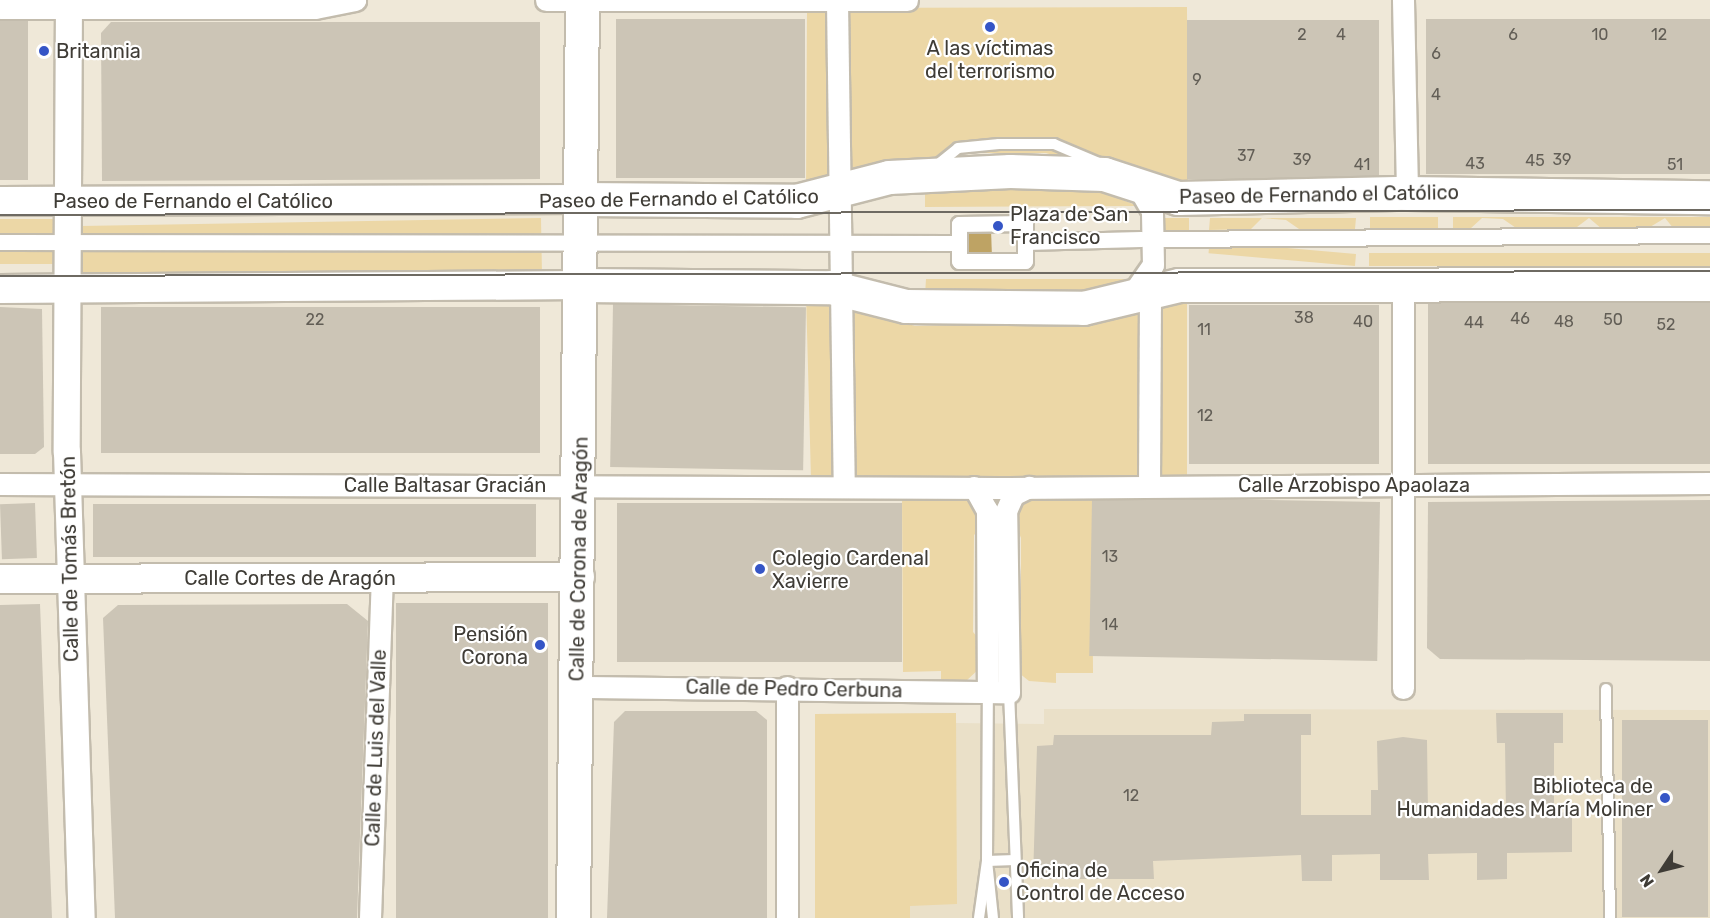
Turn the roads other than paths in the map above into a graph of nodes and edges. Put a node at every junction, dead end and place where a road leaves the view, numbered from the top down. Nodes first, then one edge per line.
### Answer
1 (355, 0) edge
2 (546, 0) edge
3 (907, 0) edge
4 (1403, 0) edge
5 (837, 1) edge
6 (582, 2) edge
7 (69, 3) edge
8 (0, 8) edge
9 (1129, 184) junction
10 (841, 193) junction
11 (1407, 193) junction
12 (1710, 196) edge
13 (582, 199) junction
14 (68, 200) junction
15 (0, 201) edge
16 (1710, 236) edge
17 (1141, 239) dead end
18 (1162, 240) dead end
19 (0, 242) edge
20 (68, 242) junction
21 (581, 242) junction
22 (841, 242) junction
23 (1025, 242) junction
24 (959, 243) junction
25 (1710, 284) edge
26 (581, 285) junction
27 (1402, 285) junction
28 (0, 289) edge
29 (68, 289) junction
30 (841, 289) junction
31 (1139, 294) junction
32 (1710, 483) edge
33 (0, 484) edge
34 (68, 484) junction
35 (1149, 485) junction
36 (1402, 485) junction
37 (580, 486) junction
38 (844, 487) junction
39 (974, 487) junction
40 (1029, 487) junction
41 (998, 488) joint
42 (580, 577) junction
43 (382, 578) junction
44 (0, 579) edge
45 (70, 580) junction
46 (578, 687) junction
47 (787, 687) junction
48 (1403, 688) dead end
49 (1606, 688) dead end
50 (988, 692) junction
51 (1009, 692) junction
52 (1015, 860) junction
53 (987, 861) junction
54 (82, 918) edge
55 (370, 918) edge
56 (573, 918) edge
57 (787, 918) edge
58 (979, 918) edge
59 (993, 918) edge
60 (1018, 918) edge
61 (1611, 918) edge

1 - 7 street
2 - 6 street
3 - 5 street
4 - 11 street
5 - 6 street
5 - 10 street
6 - 13 main road, Calle de Corona de Aragón
7 - 8 street
7 - 14 street, Calle de Tomás Bretón
9 - 10 main road, Paseo de Fernando el Católico
9 - 11 main road, Paseo de Fernando el Católico
9 - 31 street
10 - 13 main road, Paseo de Fernando el Católico
10 - 22 street
11 - 12 main road, Paseo de Fernando el Católico
13 - 14 main road, Paseo de Fernando el Católico
13 - 21 main road, Calle de Corona de Aragón
14 - 15 main road, Paseo de Fernando el Católico
14 - 20 street, Calle de Tomás Bretón
16 - 18 street
17 - 23 street
19 - 20 street, Paseo de Fernando el Católico
20 - 21 street, Paseo de Fernando el Católico
20 - 29 street, Calle de Tomás Bretón
21 - 22 street, Paseo de Fernando el Católico
21 - 26 main road, Calle de Corona de Aragón
22 - 24 street
22 - 30 street
23 - 24 street
23 - 24 street
25 - 27 main road
26 - 29 main road
26 - 30 main road
26 - 37 main road, Calle de Corona de Aragón
27 - 31 main road
27 - 36 street
28 - 29 main road
29 - 34 street, Calle de Tomás Bretón
30 - 31 main road
30 - 38 street
31 - 35 street
32 - 36 street, Calle Arzobispo Apaolaza
33 - 34 street, Calle Baltasar Gracián
34 - 37 street, Calle Baltasar Gracián
34 - 45 street, Calle de Tomás Bretón
35 - 36 street, Calle Arzobispo Apaolaza
35 - 40 street, Calle Arzobispo Apaolaza
36 - 48 street
37 - 38 street, Calle Baltasar Gracián
37 - 42 main road, Calle de Corona de Aragón
38 - 39 street, Calle Baltasar Gracián
39 - 41 street, Calle Baltasar Gracián
39 - 50 street
40 - 41 street, Calle Arzobispo Apaolaza
40 - 51 street
42 - 43 main road, Calle Cortes de Aragón
42 - 46 main road, Calle de Corona de Aragón
43 - 45 main road, Calle Cortes de Aragón
43 - 55 street, Calle de Luis del Valle
44 - 45 main road, Calle Cortes de Aragón
45 - 54 street, Calle de Tomás Bretón
46 - 47 street, Calle de Pedro Cerbuna
46 - 56 main road, Calle de Corona de Aragón
47 - 50 street, Calle de Pedro Cerbuna
47 - 57 street
49 - 61 lane
50 - 51 street, Calle de Pedro Cerbuna
50 - 53 lane
51 - 52 lane
52 - 53 lane
52 - 60 lane
53 - 58 lane
53 - 59 lane

